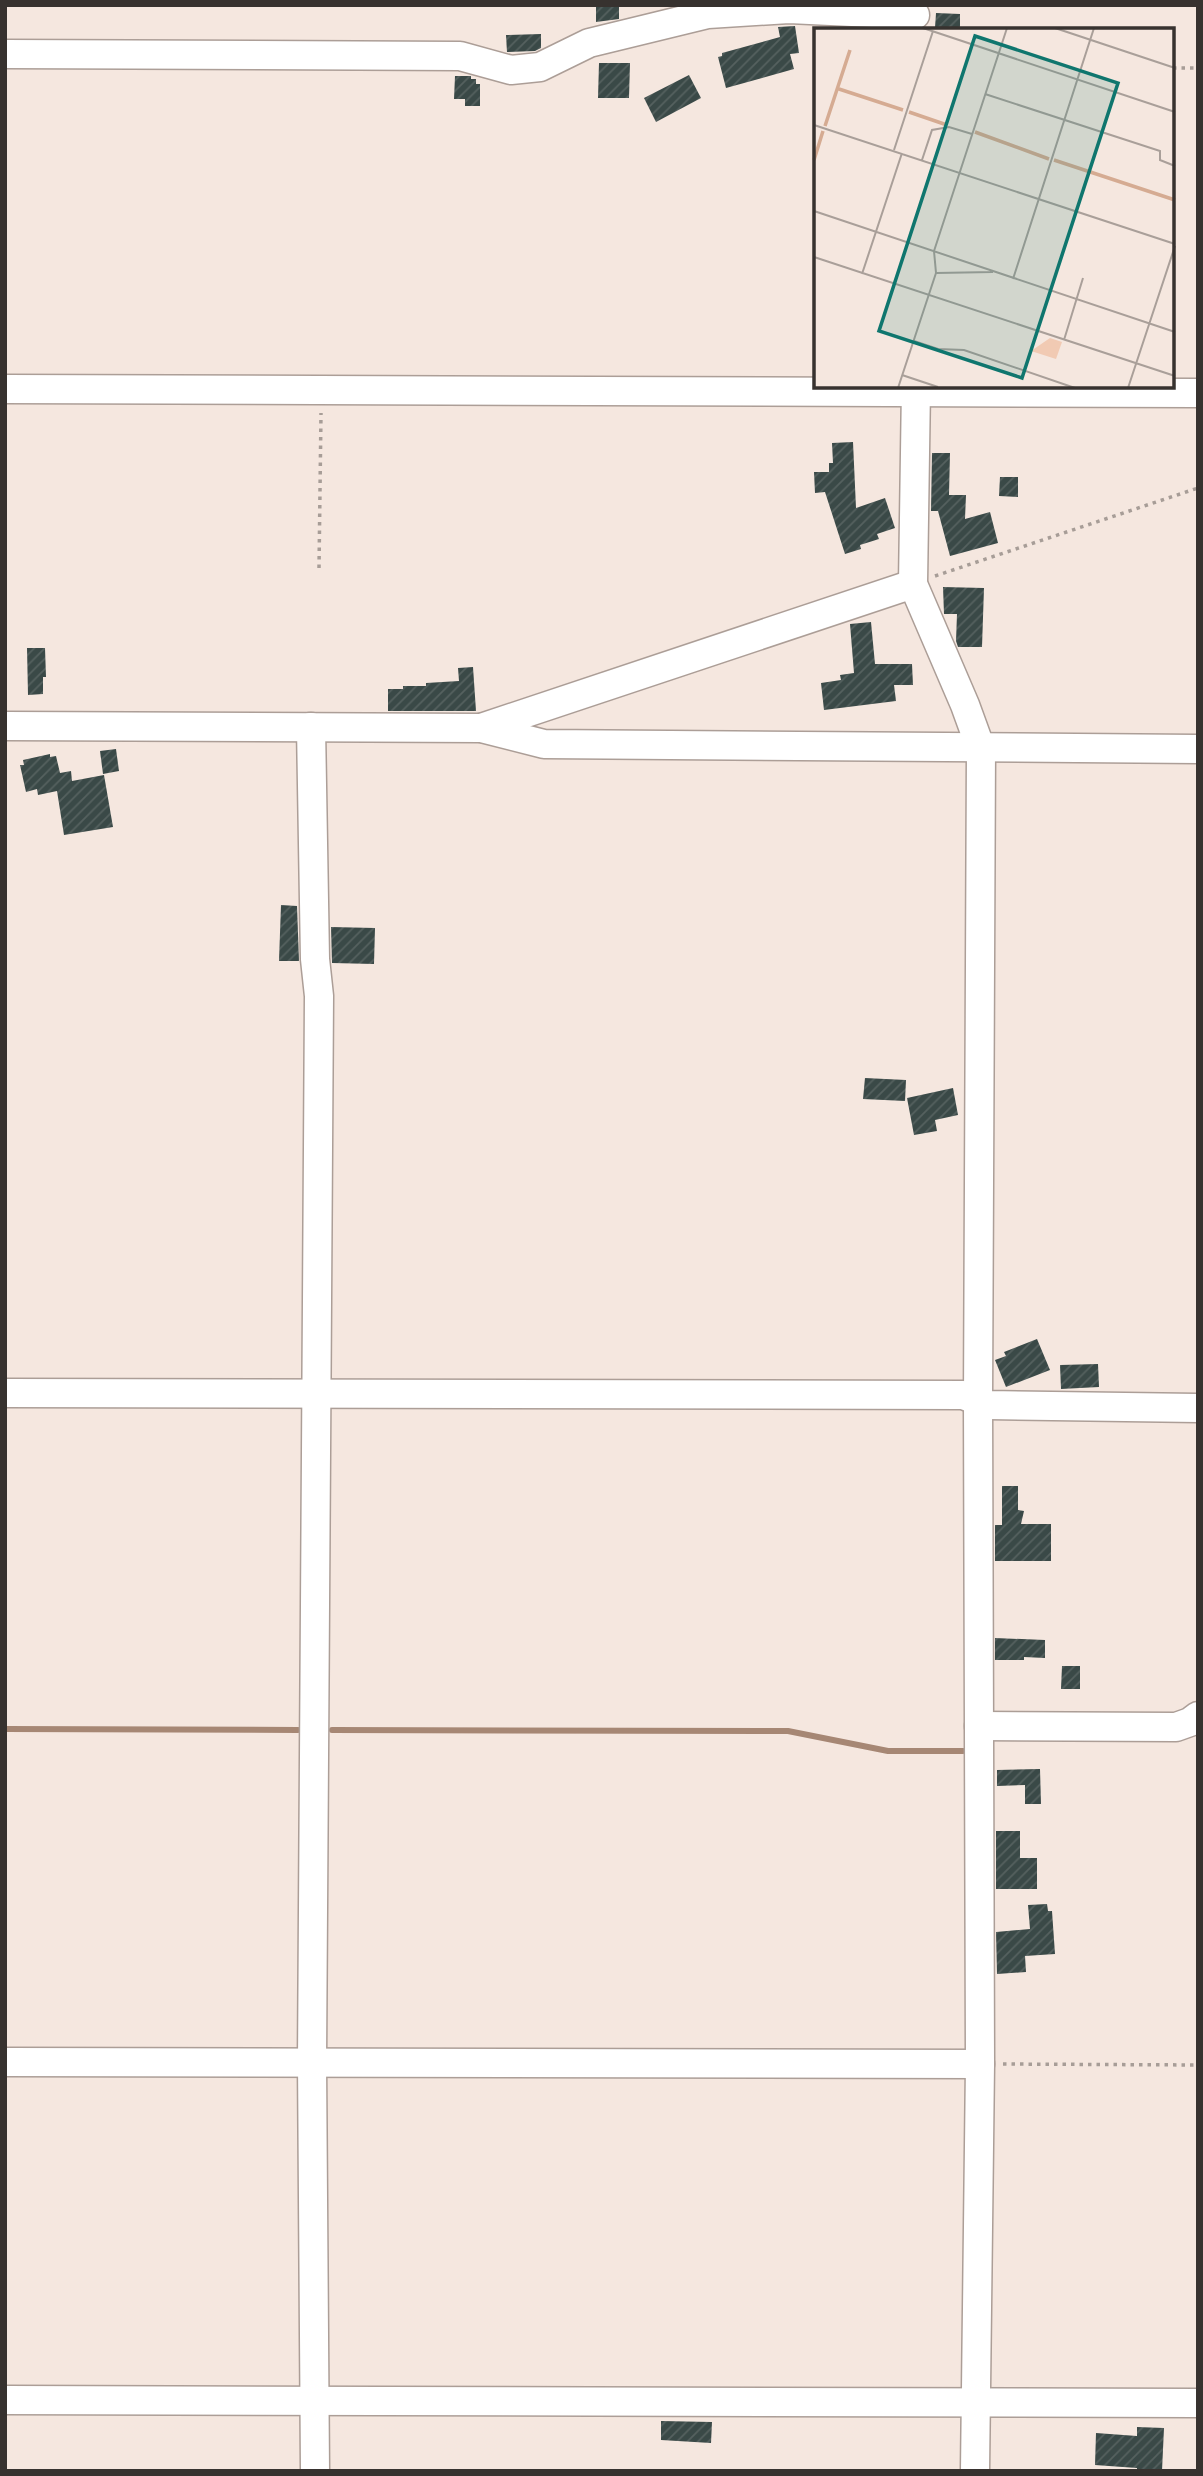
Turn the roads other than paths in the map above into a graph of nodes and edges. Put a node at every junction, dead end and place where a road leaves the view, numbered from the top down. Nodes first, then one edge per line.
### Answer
1 (915, 17) edge
2 (5, 54) edge
3 (5, 389) edge
4 (916, 389) edge
5 (1198, 393) edge
6 (914, 583) junction
7 (5, 726) edge
8 (311, 727) junction
9 (481, 728) junction
10 (981, 749) junction
11 (1198, 749) edge
12 (5, 1393) edge
13 (317, 1394) junction
14 (978, 1401) junction
15 (1198, 1408) edge
16 (1198, 1716) edge
17 (979, 1726) junction
18 (5, 2062) edge
19 (312, 2062) junction
20 (980, 2064) junction
21 (315, 2392) junction
22 (5, 2400) edge
23 (976, 2401) junction
24 (1198, 2403) edge
25 (315, 2471) edge
26 (975, 2471) edge

1 - 2 street
3 - 4 street
4 - 5 street
4 - 6 street
6 - 9 street
6 - 10 street
7 - 8 street
8 - 9 street
8 - 13 street
9 - 10 street
10 - 11 street
10 - 14 street
12 - 13 street
13 - 14 street
13 - 19 street
14 - 15 street
14 - 17 street
16 - 17 street
17 - 20 street
18 - 19 street
19 - 20 street
19 - 21 street
20 - 23 street
21 - 22 street
21 - 23 street
21 - 25 street
23 - 24 street
23 - 26 street

